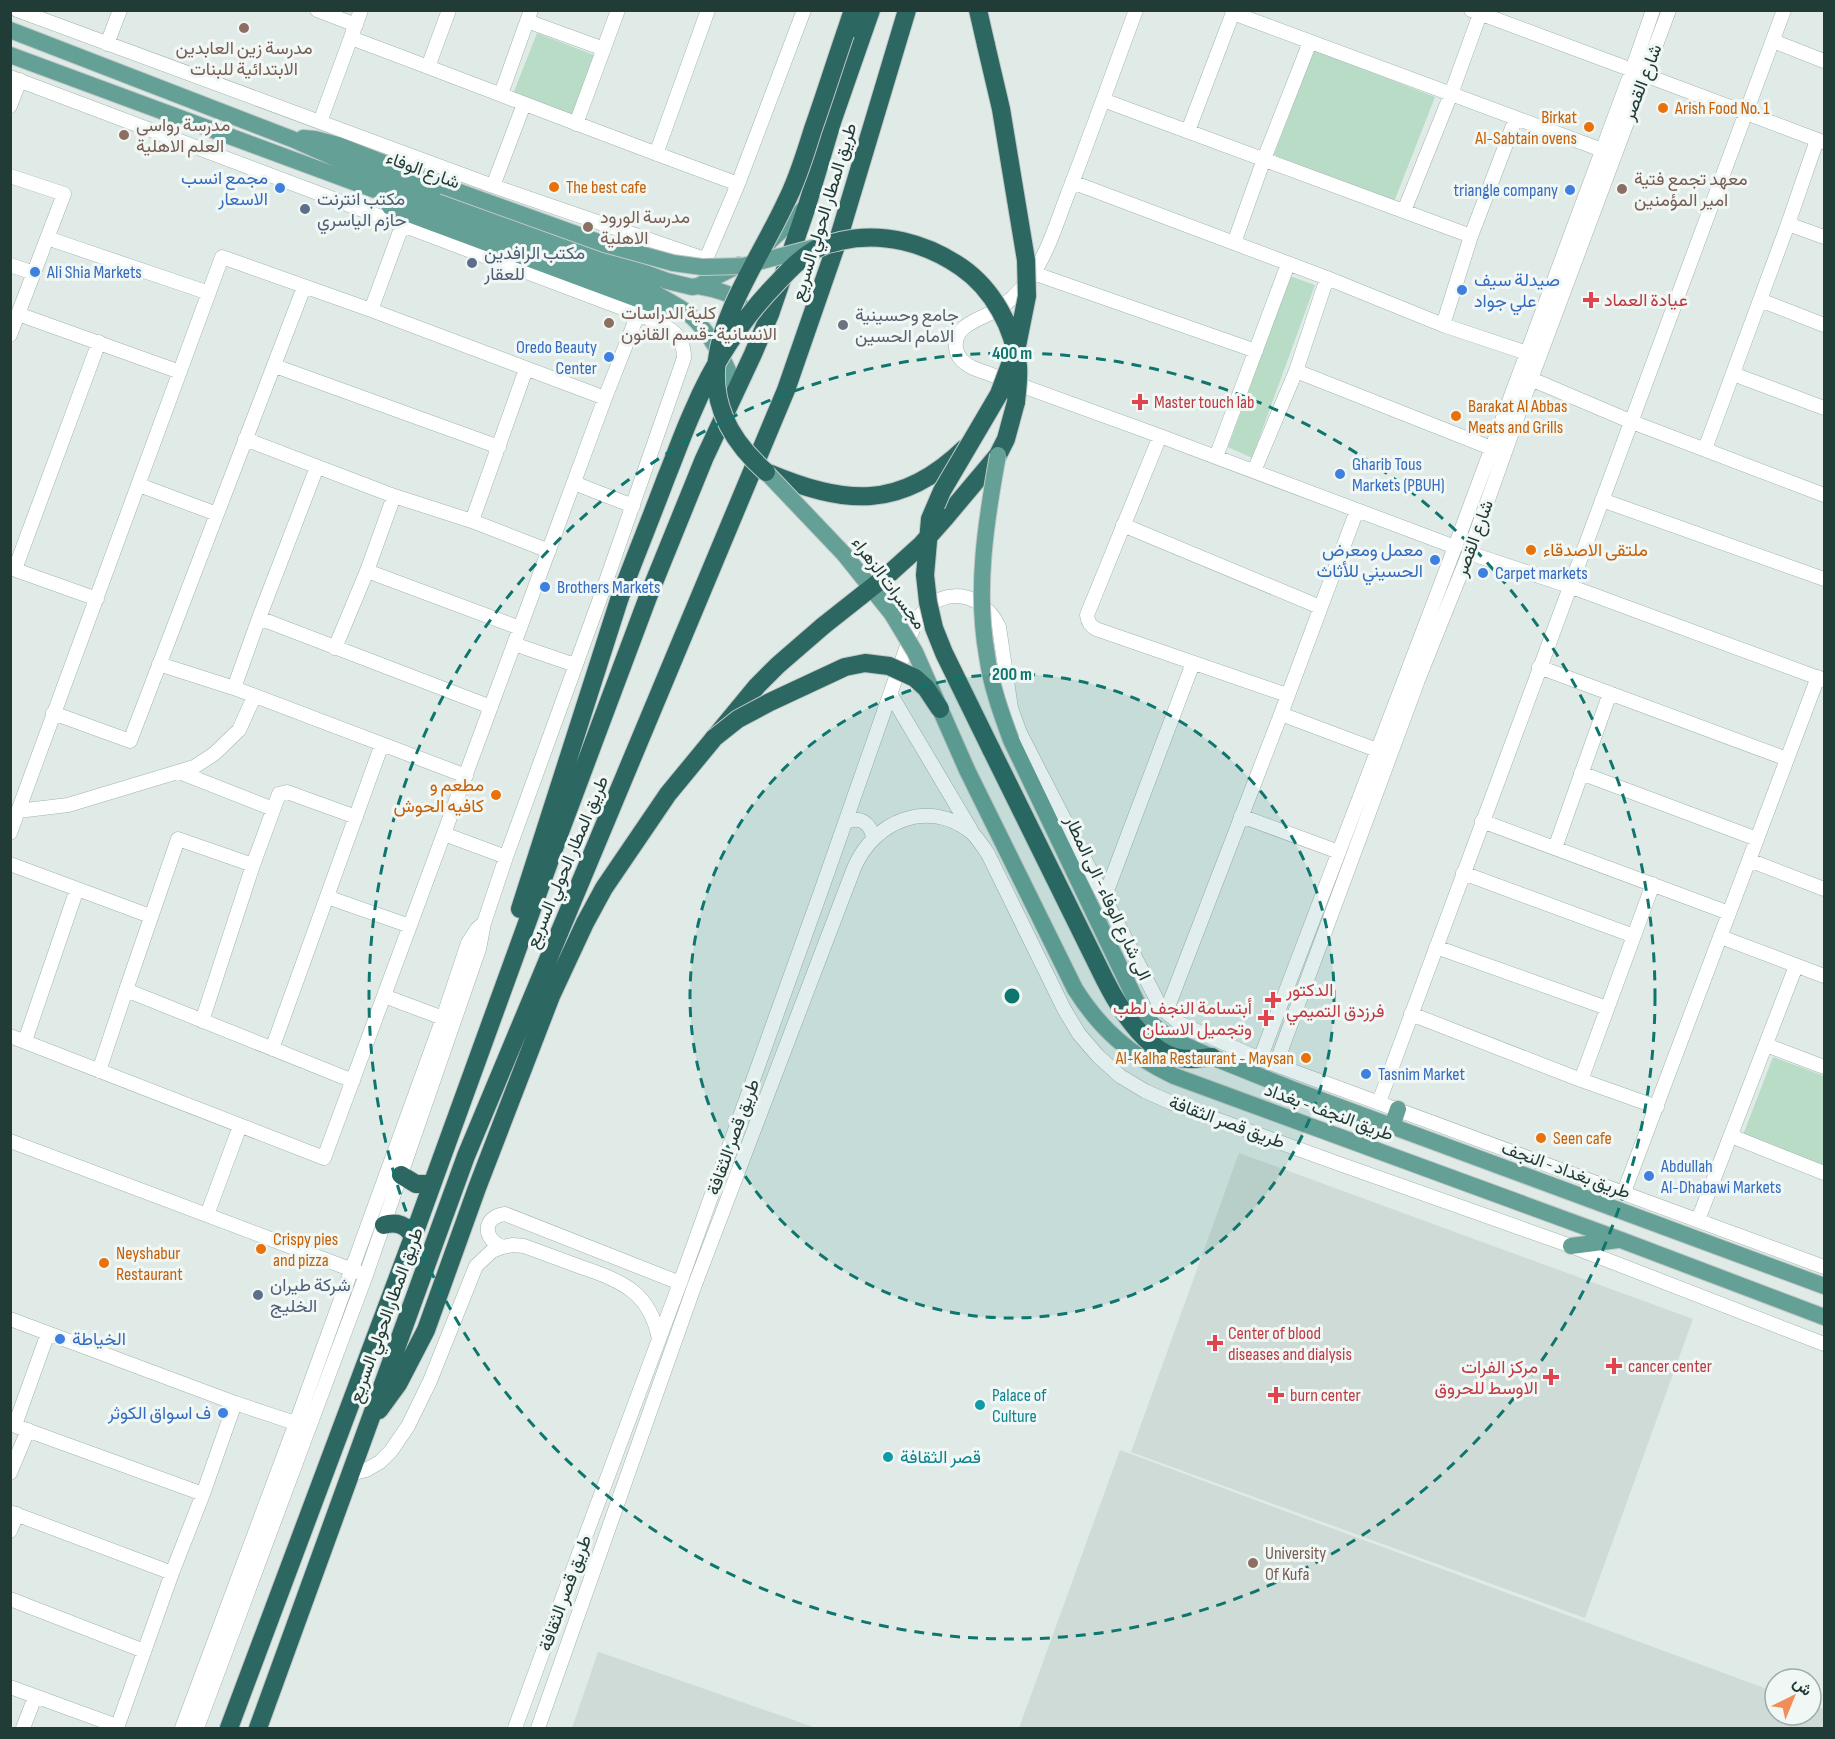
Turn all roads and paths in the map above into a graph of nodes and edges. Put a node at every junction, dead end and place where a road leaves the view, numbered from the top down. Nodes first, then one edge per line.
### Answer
1 (120, 10) edge
2 (317, 10) edge
3 (361, 10) edge
4 (449, 10) edge
5 (618, 10) edge
6 (708, 10) edge
7 (804, 10) edge
8 (853, 10) edge
9 (871, 10) edge
10 (906, 10) edge
11 (978, 10) edge
12 (1136, 10) edge
13 (1653, 10) edge
14 (1669, 10) edge
15 (1784, 10) edge
16 (21, 11) edge
17 (1234, 12) edge
18 (1475, 12) edge
19 (529, 16) edge
20 (10, 30) edge
21 (353, 32) junction
22 (1773, 41) junction
23 (1310, 42) junction
24 (107, 44) junction
25 (604, 49) junction
26 (10, 55) edge
27 (1824, 61) edge
28 (428, 67) junction
29 (1639, 73) junction
30 (15, 78) edge
31 (501, 94) junction
32 (1451, 94) junction
33 (1103, 100) junction
34 (524, 104) junction
35 (10, 106) edge
36 (158, 110) junction
37 (1747, 113) junction
38 (1516, 118) junction
39 (320, 122) junction
40 (576, 124) junction
41 (1188, 131) junction
42 (292, 139) junction
43 (1821, 141) edge
44 (1609, 152) junction
45 (656, 154) junction
46 (1264, 159) junction
47 (10, 176) edge
48 (1072, 182) junction
49 (738, 184) junction
50 (493, 186) junction
51 (807, 206) junction
52 (1404, 211) junction
53 (1788, 224) junction
54 (402, 226) junction
55 (1471, 236) junction
56 (1824, 237) edge
57 (48, 238) junction
58 (1234, 243) junction
59 (823, 246) junction
60 (1288, 264) junction
61 (10, 265) edge
62 (34, 273) junction
63 (1033, 273) junction
64 (1563, 273) junction
65 (1327, 278) junction
66 (698, 286) junction
67 (304, 287) junction
68 (209, 293) junction
69 (1760, 300) junction
70 (371, 310) junction
71 (18, 314) junction
72 (638, 314) junction
73 (690, 315) junction
74 (1824, 324) edge
75 (1443, 325) junction
76 (10, 335) edge
77 (99, 342) junction
78 (1256, 351) junction
79 (1527, 353) junction
80 (275, 366) junction
81 (715, 367) junction
82 (526, 369) junction
83 (1296, 371) junction
84 (180, 372) junction
85 (1733, 374) junction
86 (1531, 379) junction
87 (736, 391) junction
88 (605, 398) junction
89 (1824, 408) edge
90 (1632, 422) junction
91 (1160, 436) junction
92 (245, 439) junction
93 (974, 439) junction
94 (499, 447) junction
95 (1491, 448) junction
96 (1705, 449) junction
97 (998, 455) junction
98 (1216, 457) junction
99 (317, 467) junction
100 (1254, 471) junction
101 (766, 472) junction
102 (574, 483) junction
103 (139, 485) junction
104 (1824, 495) edge
105 (394, 496) junction
106 (1602, 500) junction
107 (633, 506) junction
108 (1358, 510) junction
109 (217, 514) junction
110 (472, 521) junction
111 (1123, 525) junction
112 (1455, 547) junction
113 (549, 551) junction
114 (1469, 553) junction
115 (13, 569) edge
116 (367, 571) junction
117 (1824, 579) edge
118 (1569, 586) junction
119 (97, 599) junction
120 (1320, 608) junction
121 (259, 618) junction
122 (520, 628) junction
123 (514, 644) junction
124 (335, 648) junction
125 (1193, 663) junction
126 (1418, 663) junction
127 (159, 664) junction
128 (575, 665) junction
129 (1539, 667) junction
130 (1821, 679) edge
131 (234, 688) junction
132 (1610, 693) junction
133 (891, 695) junction
134 (1287, 695) junction
135 (254, 697) junction
136 (1403, 700) junction
137 (491, 707) junction
138 (940, 709) junction
139 (53, 713) junction
140 (1281, 714) junction
141 (714, 738) junction
142 (382, 744) junction
143 (1377, 750) junction
144 (1787, 759) junction
145 (967, 770) joint
146 (179, 772) junction
147 (1581, 772) junction
148 (466, 776) junction
149 (273, 809) junction
150 (18, 811) junction
151 (1241, 816) junction
152 (356, 817) junction
153 (1482, 821) junction
154 (846, 822) junction
155 (10, 833) edge
156 (444, 834) junction
157 (973, 834) junction
158 (873, 838) junction
159 (1757, 839) junction
160 (1555, 848) junction
161 (1339, 852) junction
162 (506, 857) junction
163 (1749, 860) junction
164 (10, 864) edge
165 (253, 865) junction
166 (1463, 873) junction
167 (1653, 884) junction
168 (77, 889) junction
169 (1824, 889) edge
170 (1105, 896) junction
171 (327, 897) junction
172 (1729, 913) junction
173 (150, 916) junction
174 (484, 923) junction
175 (410, 926) junction
176 (1634, 936) junction
177 (1720, 937) junction
178 (1436, 947) junction
179 (1796, 966) junction
180 (1824, 976) edge
181 (126, 990) junction
182 (384, 996) junction
183 (1607, 1008) junction
184 (1166, 1012) junction
185 (1411, 1014) junction
186 (443, 1018) junction
187 (202, 1021) junction
188 (10, 1036) edge
189 (25, 1041) junction
190 (484, 1043) junction
191 (1766, 1045) junction
192 (272, 1048) junction
193 (1212, 1057) junction
194 (1260, 1059) junction
195 (1276, 1065) junction
196 (1824, 1067) edge
197 (99, 1071) junction
198 (1581, 1080) junction
199 (353, 1081) junction
200 (1294, 1090) joint
201 (1379, 1101) junction
202 (1657, 1107) junction
203 (1398, 1109) junction
204 (240, 1126) junction
205 (1392, 1126) junction
206 (1731, 1136) junction
207 (10, 1141) edge
208 (1824, 1173) edge
209 (401, 1175) junction
210 (432, 1184) junction
211 (1624, 1192) junction
212 (207, 1215) junction
213 (1698, 1220) junction
214 (384, 1225) junction
215 (413, 1237) junction
216 (1621, 1240) junction
217 (1571, 1246) junction
218 (502, 1247) junction
219 (1824, 1267) edge
220 (351, 1269) junction
221 (366, 1275) junction
222 (680, 1283) junction
223 (1824, 1286) edge
224 (1824, 1317) edge
225 (10, 1319) edge
226 (48, 1333) junction
227 (659, 1340) junction
228 (1824, 1344) edge
229 (235, 1403) junction
230 (369, 1422) junction
231 (18, 1426) edge
232 (302, 1426) junction
233 (10, 1473) edge
234 (350, 1474) junction
235 (204, 1494) junction
236 (14, 1513) edge
237 (10, 1531) edge
238 (172, 1573) junction
239 (10, 1599) edge
240 (258, 1650) junction
241 (144, 1651) junction
242 (283, 1660) junction
243 (10, 1688) edge
244 (35, 1697) junction
245 (240, 1699) junction
246 (266, 1707) junction
247 (523, 1707) junction
248 (544, 1713) junction
249 (117, 1727) edge
250 (23, 1728) edge
251 (182, 1728) edge
252 (196, 1728) edge
253 (229, 1728) edge
254 (258, 1728) edge
255 (515, 1728) edge
256 (538, 1728) edge

1 - 24 street
2 - 21 street
3 - 21 street
4 - 28 street
5 - 25 street
6 - 45 street
7 - 49 street
8 - 81 highway, bridge
9 - 51 highway, طريق المطار الحولي السريع
10 - 230 highway, طريق المطار الحولي السريع
11 - 93 highway, bridge
12 - 33 street
13 - 29 street, شارع القصر
14 - 29 street, شارع القصر
15 - 22 street
16 - 24 street
17 - 23 street
17 - 41 street
18 - 29 street
18 - 32 street
19 - 25 street
19 - 31 street
20 - 42 main road, شارع الوفاء
21 - 28 street
21 - 39 street
22 - 27 street
22 - 37 street
23 - 32 street
23 - 46 street
24 - 39 street
25 - 40 street
26 - 36 main road, شارع الوفاء
28 - 31 street
29 - 37 street
29 - 44 street, شارع القصر
30 - 35 street
30 - 54 street
31 - 34 street
32 - 38 street
32 - 52 street
33 - 41 street
33 - 48 street
34 - 40 street
34 - 50 street
36 - 73 main road, شارع الوفاء
36 - 81 main road
37 - 43 street
37 - 90 street
38 - 44 street
38 - 55 street
39 - 50 street
40 - 45 street
41 - 46 street
42 - 59 main road, bridge
42 - 66 main road, شارع الوفاء
43 - 53 street
44 - 64 street, شارع القصر
45 - 49 street
46 - 52 street
46 - 58 street
47 - 57 street
48 - 58 street
48 - 63 street
49 - 50 street
51 - 66 main road
51 - 87 highway, طريق المطار الحولي السريع
52 - 55 street
53 - 56 street
53 - 69 street
54 - 70 street
54 - 72 street
55 - 75 street
57 - 62 street
57 - 68 street
58 - 60 street
59 - 97 highway, bridge
59 - 190 highway, bridge
60 - 65 street
60 - 78 street
61 - 62 street
62 - 71 street
63 - 78 street
63 - 91 street
64 - 79 street, شارع القصر
64 - 86 street, شارع القصر
65 - 75 street
65 - 83 street
66 - 73 main road, شارع الوفاء
67 - 68 street
67 - 70 street
67 - 80 street
68 - 84 street
69 - 74 street
69 - 85 street
70 - 82 street
71 - 76 street
71 - 77 street
72 - 88 street
72 - 107 street
73 - 87 main road, شارع الوفاء
75 - 79 street
77 - 84 street
77 - 115 street
78 - 98 street
79 - 95 street, شارع القصر
80 - 92 street
80 - 94 street
81 - 101 highway, bridge
82 - 88 street
82 - 94 street
83 - 95 street
83 - 100 street
84 - 103 street
85 - 89 street
85 - 96 street
86 - 90 street
86 - 114 street, شارع القصر
87 - 190 highway, طريق المطار الحولي السريع
88 - 102 street
90 - 96 street
90 - 106 street
91 - 98 street
91 - 111 street
92 - 99 street
92 - 109 street
93 - 101 highway, bridge
93 - 193 highway, bridge
94 - 110 street
95 - 112 street, شارع القصر
96 - 104 street
97 - 141 highway, bridge
97 - 193 main road, الى شارع الوفاء - الى المطار, bridge
98 - 100 street
99 - 105 street
99 - 121 street
100 - 108 street
101 - 138 main road, مجسرات الزهراء, bridge
102 - 107 street
102 - 113 street
103 - 109 street
103 - 119 street
105 - 110 street
105 - 116 street
106 - 117 street
106 - 118 street
107 - 128 street
108 - 112 street
108 - 120 street
109 - 127 street
110 - 113 street
111 - 120 street
111 - 125 street
112 - 126 street, شارع القصر
113 - 122 street
114 - 118 street
114 - 126 street, شارع القصر
115 - 119 street
116 - 122 street
116 - 124 street
118 - 129 street
118 - 130 street
119 - 139 street
120 - 134 street
121 - 124 street
121 - 131 street
122 - 123 street
123 - 128 street
123 - 137 street
124 - 137 street
125 - 134 street
125 - 170 street
126 - 136 street, شارع القصر
127 - 131 street
127 - 139 street
128 - 162 street
129 - 132 street
129 - 153 street
130 - 144 street
131 - 135 street
132 - 144 street
132 - 147 street
133 - 154 street, طريق قصر الثقافة
133 - 157 street, طريق قصر الثقافة
133 - 170 street
134 - 140 street
135 - 142 street
135 - 146 street
136 - 143 street, شارع القصر
136 - 195 street, شارع القصر
137 - 148 street
138 - 141 highway, bridge
138 - 145 main road, مجسرات الزهراء, bridge
139 - 150 street
140 - 143 street
140 - 151 street
141 - 230 highway
142 - 148 street
142 - 152 street
143 - 161 street, شارع القصر
144 - 159 street
145 - 216 main road, طريق النجف - بغداد
146 - 149 street
146 - 150 street
147 - 159 street
147 - 160 street
148 - 156 street
149 - 152 street
149 - 165 street
150 - 155 street
151 - 161 street
151 - 184 street
152 - 171 street
153 - 160 street
153 - 166 street
154 - 158 street
154 - 222 street, طريق قصر الثقافة
156 - 162 street
156 - 175 street
157 - 158 street, طريق قصر الثقافة
157 - 217 street, طريق قصر الثقافة
158 - 248 street, طريق قصر الثقافة
159 - 163 street
160 - 167 street
161 - 194 street, شارع القصر
162 - 174 street
163 - 169 street
163 - 172 street
164 - 168 street
165 - 173 street
165 - 187 street
166 - 176 street
166 - 178 street
167 - 172 street
167 - 176 street
168 - 173 street
168 - 189 street
170 - 184 street
171 - 175 street
171 - 192 street
172 - 177 street
173 - 181 street
174 - 186 street
174 - 209 street
175 - 182 street
176 - 183 street
177 - 179 street
177 - 202 street
178 - 183 street
178 - 185 street
179 - 180 street
179 - 191 street
181 - 187 street
181 - 197 street
182 - 186 street
182 - 199 street
183 - 198 street
184 - 194 street
185 - 198 street
185 - 201 street
186 - 220 street
187 - 192 street
188 - 189 street
189 - 197 street
190 - 210 highway, طريق المطار الحولي السريع
191 - 196 street
191 - 206 street
192 - 199 street
193 - 200 main road, الى شارع الوفاء - الى المطار
194 - 195 street
195 - 201 street
197 - 204 street
198 - 202 street
199 - 204 street
200 - 205 main road, طريق بغداد - النجف
201 - 203 street
202 - 211 street
203 - 205 main road
203 - 211 street
204 - 212 street
205 - 223 main road, طريق بغداد - النجف
206 - 208 street
206 - 213 street
207 - 212 street
209 - 210 highway
209 - 214 street
210 - 215 highway, طريق المطار الحولي السريع
211 - 213 street
212 - 220 street
213 - 219 street
214 - 215 highway
214 - 221 street
215 - 240 highway, طريق المطار الحولي السريع
216 - 217 main road
216 - 224 main road, طريق النجف - بغداد
217 - 228 street, طريق قصر الثقافة
218 - 222 street
218 - 227 street
218 - 234 street
220 - 221 street
220 - 232 street
221 - 232 street
222 - 227 street, طريق قصر الثقافة
225 - 226 street
226 - 229 street
226 - 231 street
227 - 247 street, طريق قصر الثقافة
229 - 232 street
229 - 235 street
230 - 234 highway, طريق المطار الحولي السريع
231 - 233 street
231 - 235 street
232 - 251 street
232 - 252 street
234 - 242 highway, طريق المطار الحولي السريع
235 - 238 street
236 - 237 street
236 - 238 street
238 - 241 street
239 - 241 street
240 - 242 highway
240 - 245 highway, طريق المطار الحولي السريع
241 - 249 street
242 - 246 highway, طريق المطار الحولي السريع
243 - 244 street
244 - 249 street
244 - 250 street
245 - 246 highway
245 - 253 highway, طريق المطار الحولي السريع
246 - 254 highway, طريق المطار الحولي السريع
247 - 248 street
247 - 255 street, طريق قصر الثقافة
248 - 256 street, طريق قصر الثقافة

